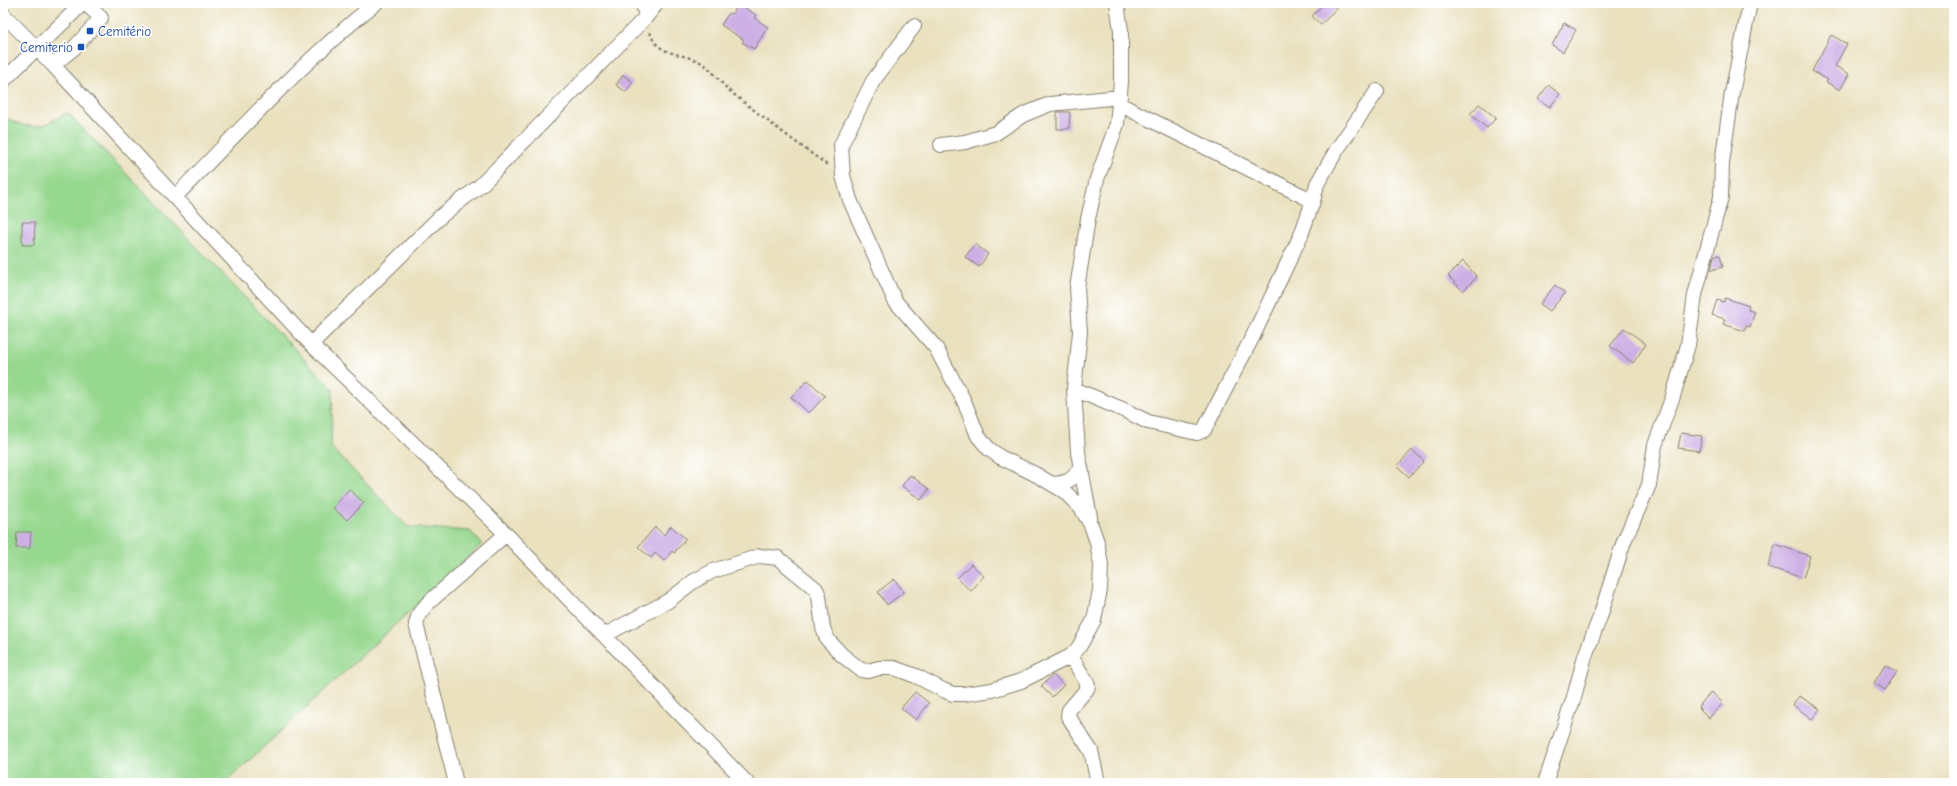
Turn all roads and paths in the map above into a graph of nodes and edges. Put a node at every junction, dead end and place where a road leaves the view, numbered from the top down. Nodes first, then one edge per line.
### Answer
1 (84, 3) edge
2 (376, 3) edge
3 (643, 3) edge
4 (657, 3) edge
5 (1117, 3) edge
6 (1750, 3) edge
7 (3, 14) edge
8 (646, 17) junction
9 (914, 26) dead end
10 (38, 48) junction
11 (53, 65) junction
12 (3, 81) edge
13 (1377, 91) dead end
14 (1119, 101) junction
15 (941, 145) dead end
16 (843, 176) junction
17 (175, 197) junction
18 (1313, 201) junction
19 (311, 344) junction
20 (1074, 389) junction
21 (1080, 467) junction
22 (1053, 484) junction
23 (1091, 525) junction
24 (506, 534) junction
25 (605, 636) junction
26 (1071, 656) junction
27 (456, 783) edge
28 (747, 783) edge
29 (1098, 783) edge
30 (1545, 783) edge

1 - 10 street
1 - 11 street
2 - 17 street
3 - 8 street
4 - 8 street
5 - 14 street
6 - 30 street
7 - 10 street
8 - 16 path
8 - 19 street
9 - 16 street
10 - 11 street
10 - 12 street
11 - 17 street
13 - 18 street
14 - 15 street
14 - 18 street
14 - 20 street
16 - 22 street
17 - 19 street
18 - 20 street
19 - 24 street
20 - 21 street
21 - 22 street
21 - 23 street
22 - 23 street
23 - 26 street
24 - 25 street
24 - 27 street
25 - 26 street
25 - 28 street
26 - 29 street

